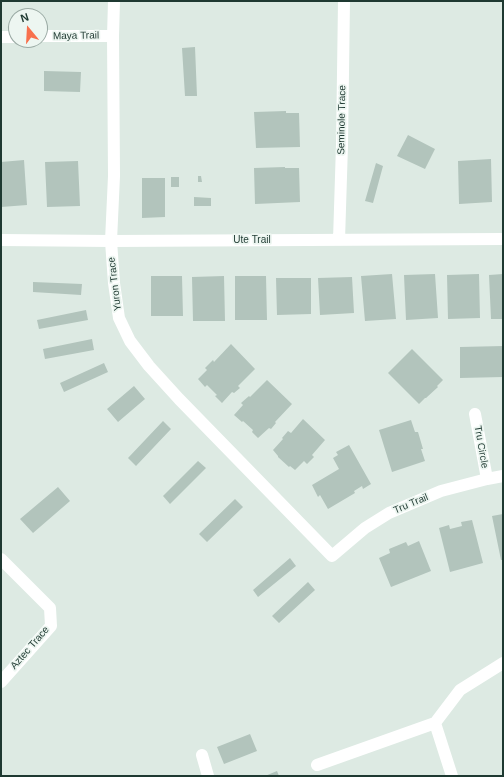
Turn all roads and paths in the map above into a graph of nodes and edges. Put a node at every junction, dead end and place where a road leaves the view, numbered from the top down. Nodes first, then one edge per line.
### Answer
1 (114, 1) edge
2 (344, 1) edge
3 (48, 36) edge
4 (113, 36) junction
5 (503, 239) edge
6 (1, 240) edge
7 (339, 240) junction
8 (111, 241) junction
9 (475, 414) dead end
10 (503, 476) edge
11 (487, 479) junction
12 (332, 556) joint
13 (1, 559) edge
14 (503, 663) edge
15 (1, 682) edge
16 (435, 723) junction
17 (202, 754) dead end
18 (317, 765) dead end
19 (208, 776) edge
20 (452, 776) edge

1 - 4 street, Yuron Trace
2 - 7 street, Seminole Trace
3 - 4 street, Maya Trail
4 - 8 street, Yuron Trace
5 - 7 street, Ute Trail
6 - 8 street, Ute Trail
7 - 8 street, Ute Trail
8 - 12 street, Yuron Trace
9 - 11 street, Tru Circle
10 - 11 street, Tru Trail
11 - 12 street, Tru Trail
13 - 15 street, Aztec Trace
14 - 16 street
16 - 18 street
16 - 20 street
17 - 19 street

